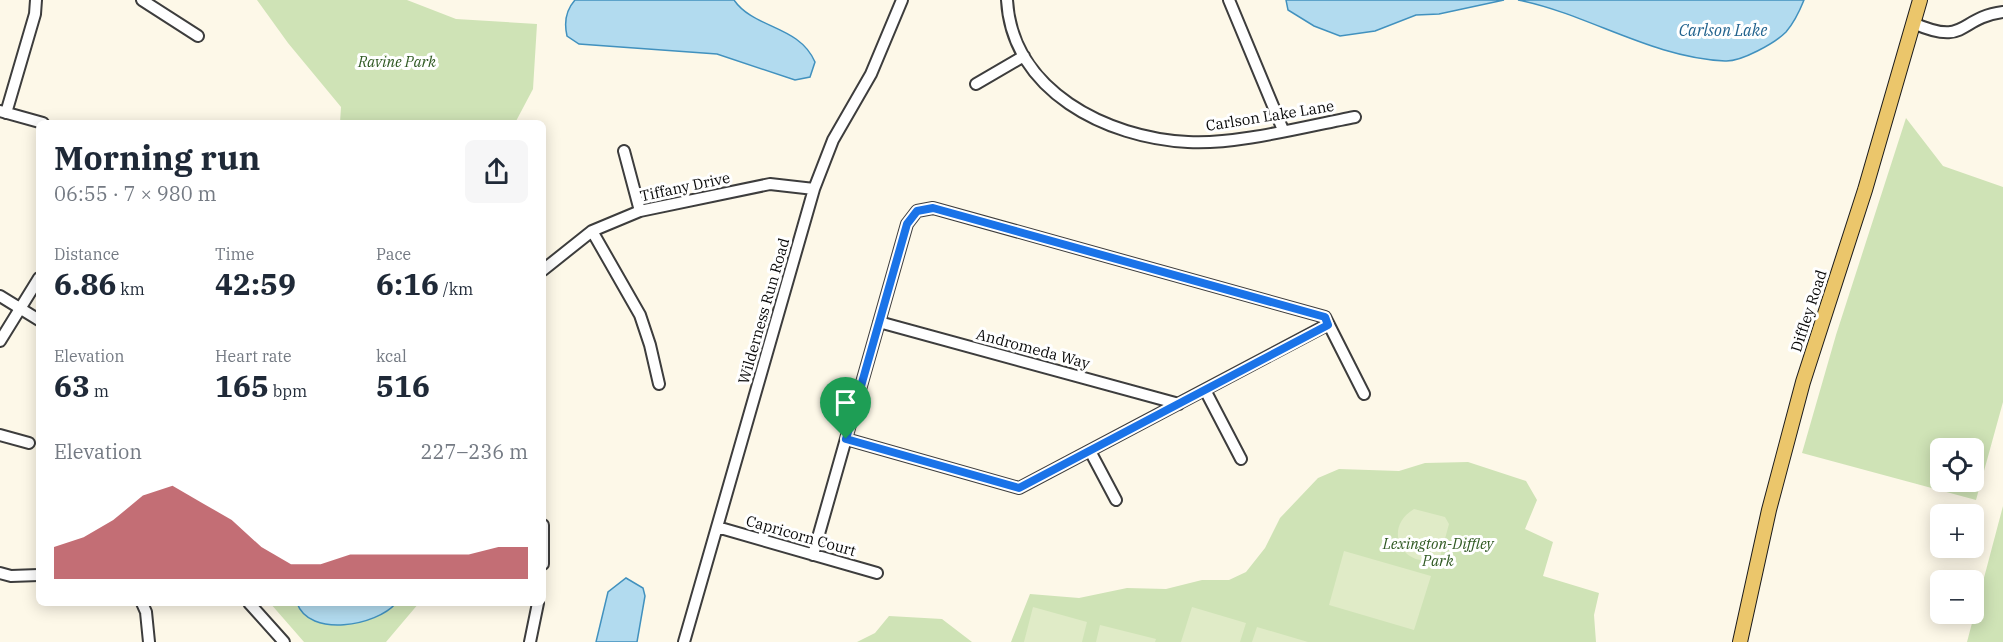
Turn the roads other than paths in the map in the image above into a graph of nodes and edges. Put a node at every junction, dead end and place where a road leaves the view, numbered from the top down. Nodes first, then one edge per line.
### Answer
1 (36, 0) edge
2 (142, 0) edge
3 (902, 0) edge
4 (1007, 0) edge
5 (1229, 0) edge
6 (1920, 0) edge
7 (2003, 12) edge
8 (1913, 23) junction
9 (198, 36) dead end
10 (1024, 56) junction
11 (976, 84) dead end
12 (3, 112) edge
13 (1355, 117) dead end
14 (36, 121) edge
15 (1283, 130) junction
16 (624, 151) dead end
17 (814, 189) junction
18 (640, 211) junction
19 (592, 231) junction
20 (546, 268) edge
21 (36, 282) edge
22 (0, 296) edge
23 (20, 306) junction
24 (36, 318) edge
25 (879, 322) junction
26 (1328, 325) junction
27 (0, 341) edge
28 (659, 384) dead end
29 (1205, 390) junction
30 (1364, 394) dead end
31 (1179, 404) junction
32 (0, 435) edge
33 (846, 439) junction
34 (29, 443) dead end
35 (1090, 451) junction
36 (1241, 459) dead end
37 (1116, 500) dead end
38 (717, 527) junction
39 (813, 555) junction
40 (0, 573) edge
41 (877, 573) dead end
42 (36, 575) edge
43 (143, 606) edge
44 (252, 606) edge
45 (537, 606) edge
46 (1741, 640) edge
47 (149, 642) edge
48 (284, 642) edge
49 (530, 642) edge
50 (684, 642) edge

1 - 12 street
2 - 9 street
3 - 17 street, Wilderness Run Road
4 - 10 street, Carlson Lake Lane
5 - 15 street
6 - 8 main road, Diffley Road
7 - 8 street
8 - 46 main road, Diffley Road
10 - 11 street
10 - 15 street, Carlson Lake Lane
12 - 14 street
13 - 15 street, Carlson Lake Lane
16 - 18 street
17 - 18 street, Tiffany Drive
17 - 38 street, Wilderness Run Road
18 - 19 street, Tiffany Drive
19 - 20 street, Tiffany Drive
19 - 28 street
21 - 23 street
22 - 23 street
23 - 24 street
23 - 27 street
25 - 26 street
25 - 31 street, Andromeda Way
25 - 33 street
26 - 29 street
26 - 30 street
29 - 31 street
29 - 36 street
31 - 35 street
32 - 34 street
33 - 35 street
33 - 39 street
35 - 37 street
38 - 39 street, Capricorn Court
38 - 50 street, Wilderness Run Road
39 - 41 street, Capricorn Court
40 - 42 street
43 - 47 street
44 - 48 street
45 - 49 street

